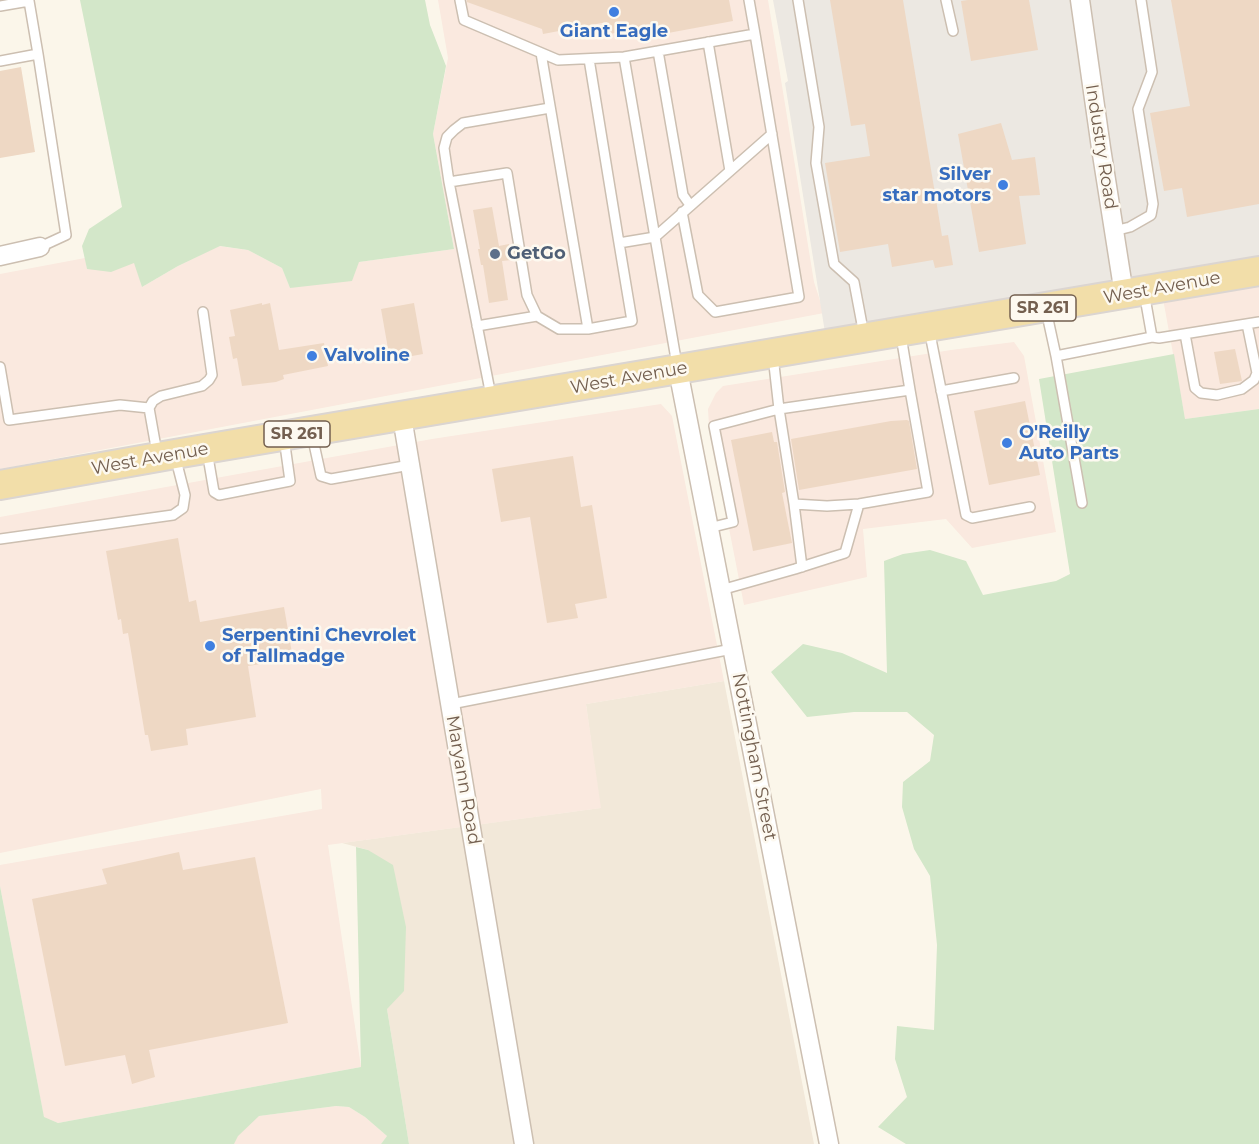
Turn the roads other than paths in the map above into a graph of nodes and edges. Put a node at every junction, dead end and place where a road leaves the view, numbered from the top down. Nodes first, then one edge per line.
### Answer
1 (460, 0) edge
2 (749, 0) edge
3 (798, 0) edge
4 (946, 0) edge
5 (1080, 0) edge
6 (1141, 0) edge
7 (0, 6) edge
8 (953, 31) dead end
9 (755, 34) junction
10 (708, 42) junction
11 (658, 51) junction
12 (541, 53) junction
13 (38, 54) junction
14 (624, 57) junction
15 (589, 58) junction
16 (0, 61) edge
17 (550, 108) junction
18 (772, 134) junction
19 (730, 171) junction
20 (449, 182) junction
21 (690, 205) junction
22 (682, 212) junction
23 (1114, 231) junction
24 (655, 237) junction
25 (619, 243) junction
26 (40, 248) joint
27 (0, 256) edge
28 (1259, 271) edge
29 (1134, 292) junction
30 (1045, 308) junction
31 (203, 312) dead end
32 (537, 316) junction
33 (1259, 322) edge
34 (1247, 324) junction
35 (477, 326) junction
36 (588, 329) junction
37 (915, 330) junction
38 (1185, 334) junction
39 (1152, 337) junction
40 (865, 338) junction
41 (773, 354) junction
42 (1056, 356) junction
43 (0, 367) edge
44 (678, 370) junction
45 (1014, 378) dead end
46 (910, 390) junction
47 (941, 391) junction
48 (492, 402) junction
49 (149, 408) junction
50 (779, 409) junction
51 (402, 417) junction
52 (297, 434) junction
53 (207, 449) junction
54 (166, 456) junction
55 (410, 465) junction
56 (0, 485) edge
57 (1082, 503) dead end
58 (794, 504) junction
59 (859, 504) junction
60 (1030, 507) dead end
61 (709, 528) junction
62 (0, 539) edge
63 (802, 567) junction
64 (721, 590) junction
65 (732, 649) junction
66 (450, 704) junction
67 (524, 1144) edge
68 (829, 1144) edge

1 - 12 lane
2 - 9 lane
3 - 40 lane
4 - 8 lane
5 - 23 street, Industry Road
6 - 23 lane
7 - 13 lane
9 - 10 lane
9 - 18 lane
10 - 11 lane
10 - 19 lane
11 - 14 lane
11 - 21 lane
12 - 15 lane
12 - 17 lane
13 - 16 lane
13 - 26 lane
14 - 15 lane
14 - 24 lane
15 - 25 lane
17 - 20 lane
17 - 36 lane
18 - 19 lane
18 - 22 lane
19 - 21 lane
20 - 32 lane
20 - 35 lane
21 - 22 lane
22 - 24 lane
23 - 29 street, Industry Road
24 - 25 lane
24 - 44 lane
25 - 36 lane
26 - 27 street
28 - 29 main road, West Avenue / SR 261
29 - 30 main road, West Avenue / SR 261
29 - 39 lane
30 - 37 main road, West Avenue / SR 261
30 - 42 lane
31 - 49 lane
32 - 35 lane
32 - 36 lane
33 - 34 lane
34 - 38 lane
34 - 38 lane
35 - 48 lane
37 - 40 main road, West Avenue / SR 261
37 - 46 lane
37 - 47 lane
38 - 39 lane
39 - 42 lane
40 - 41 main road, West Avenue / SR 261
41 - 44 main road, West Avenue / SR 261
41 - 50 lane
42 - 57 lane
43 - 49 lane
44 - 48 main road, West Avenue / SR 261
44 - 61 street, Nottingham Street
45 - 47 lane
46 - 50 lane
46 - 59 lane
47 - 60 lane
48 - 51 main road, West Avenue / SR 261
49 - 54 lane
50 - 58 lane
50 - 61 lane
51 - 52 main road, West Avenue / SR 261
51 - 55 street, Maryann Road
52 - 53 main road, West Avenue / SR 261
52 - 53 lane
52 - 55 lane
53 - 54 main road, West Avenue / SR 261
54 - 56 main road, West Avenue / SR 261
54 - 62 lane
55 - 66 street, Maryann Road
58 - 59 lane
58 - 63 lane
59 - 63 lane
61 - 64 street, Nottingham Street
63 - 64 lane
64 - 65 street, Nottingham Street
65 - 66 lane
65 - 68 street, Nottingham Street
66 - 67 street, Maryann Road

